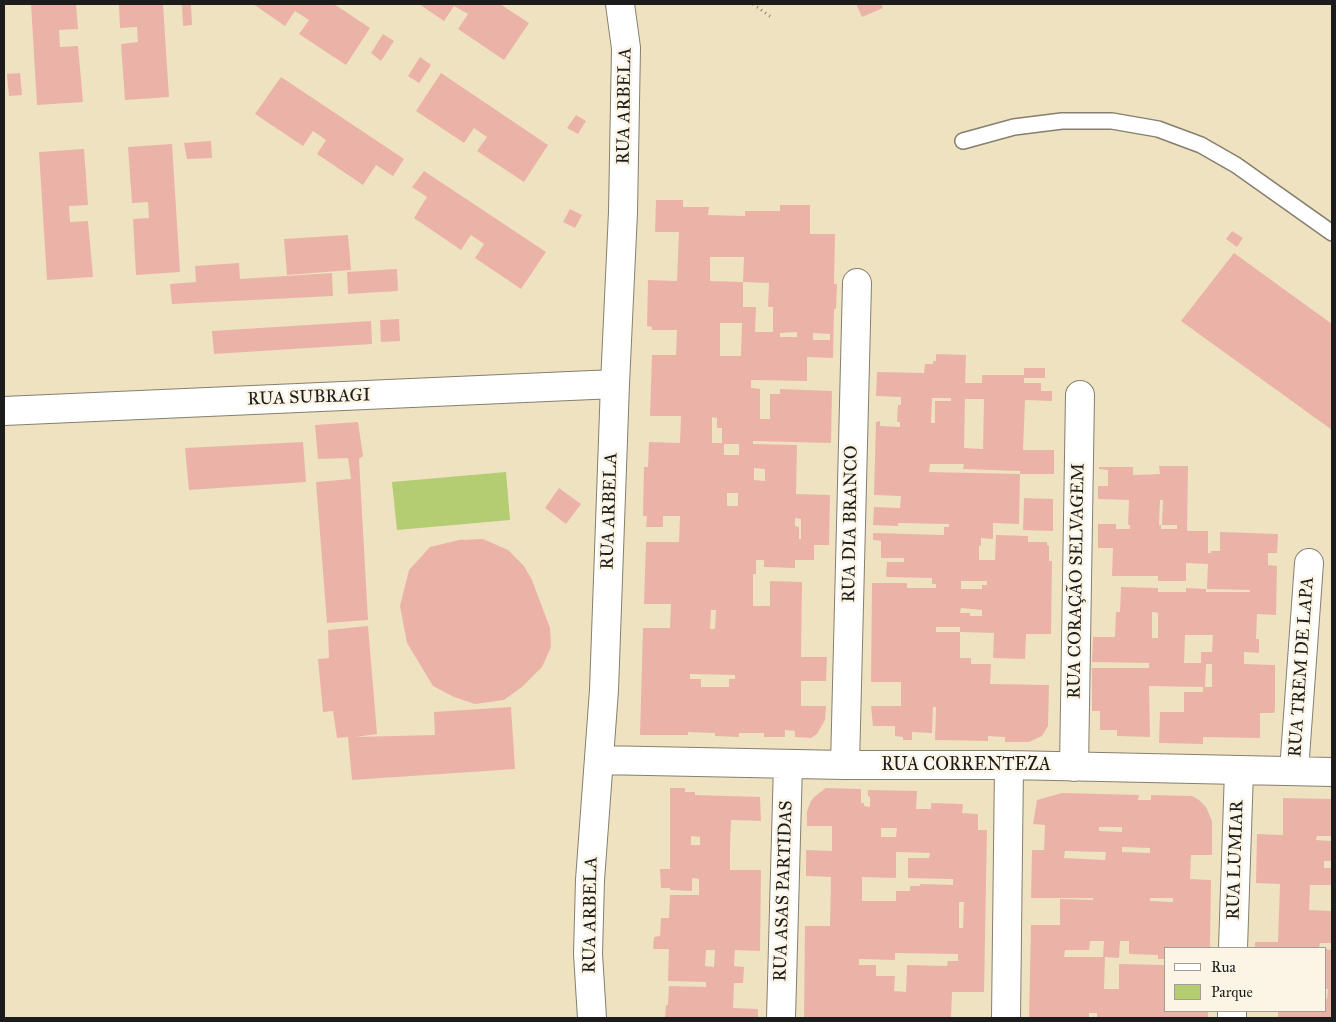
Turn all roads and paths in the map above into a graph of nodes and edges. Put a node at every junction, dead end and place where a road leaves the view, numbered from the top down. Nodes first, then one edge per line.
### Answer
1 (620, 4) edge
2 (753, 4) edge
3 (771, 17) dead end
4 (963, 141) dead end
5 (1332, 233) edge
6 (857, 283) dead end
7 (615, 384) junction
8 (1080, 395) dead end
9 (4, 411) edge
10 (1309, 562) dead end
11 (599, 760) junction
12 (788, 764) junction
13 (845, 765) junction
14 (1009, 765) junction
15 (1074, 767) junction
16 (1239, 771) junction
17 (1294, 771) junction
18 (1332, 772) edge
19 (1234, 947) edge
20 (592, 1018) edge
21 (781, 1018) edge
22 (1006, 1018) edge

1 - 7 street, RUA ARBELA
2 - 3 path
4 - 5 lane
6 - 13 street, RUA DIA BRANCO
7 - 9 street, RUA SUBRAGI
7 - 11 street, RUA ARBELA
8 - 15 street, RUA CORAÇÃO SELVAGEM
10 - 17 street, RUA TREM DE LAPA
11 - 12 street, RUA CORRENTEZA
11 - 20 street, RUA ARBELA
12 - 13 street, RUA CORRENTEZA
12 - 21 street, RUA ASAS PARTIDAS
13 - 14 street, RUA CORRENTEZA
14 - 15 street, RUA CORRENTEZA
14 - 22 street
15 - 16 street, RUA CORRENTEZA
16 - 17 street, RUA CORRENTEZA
16 - 19 street, RUA LUMIAR
17 - 18 street, RUA CORRENTEZA

